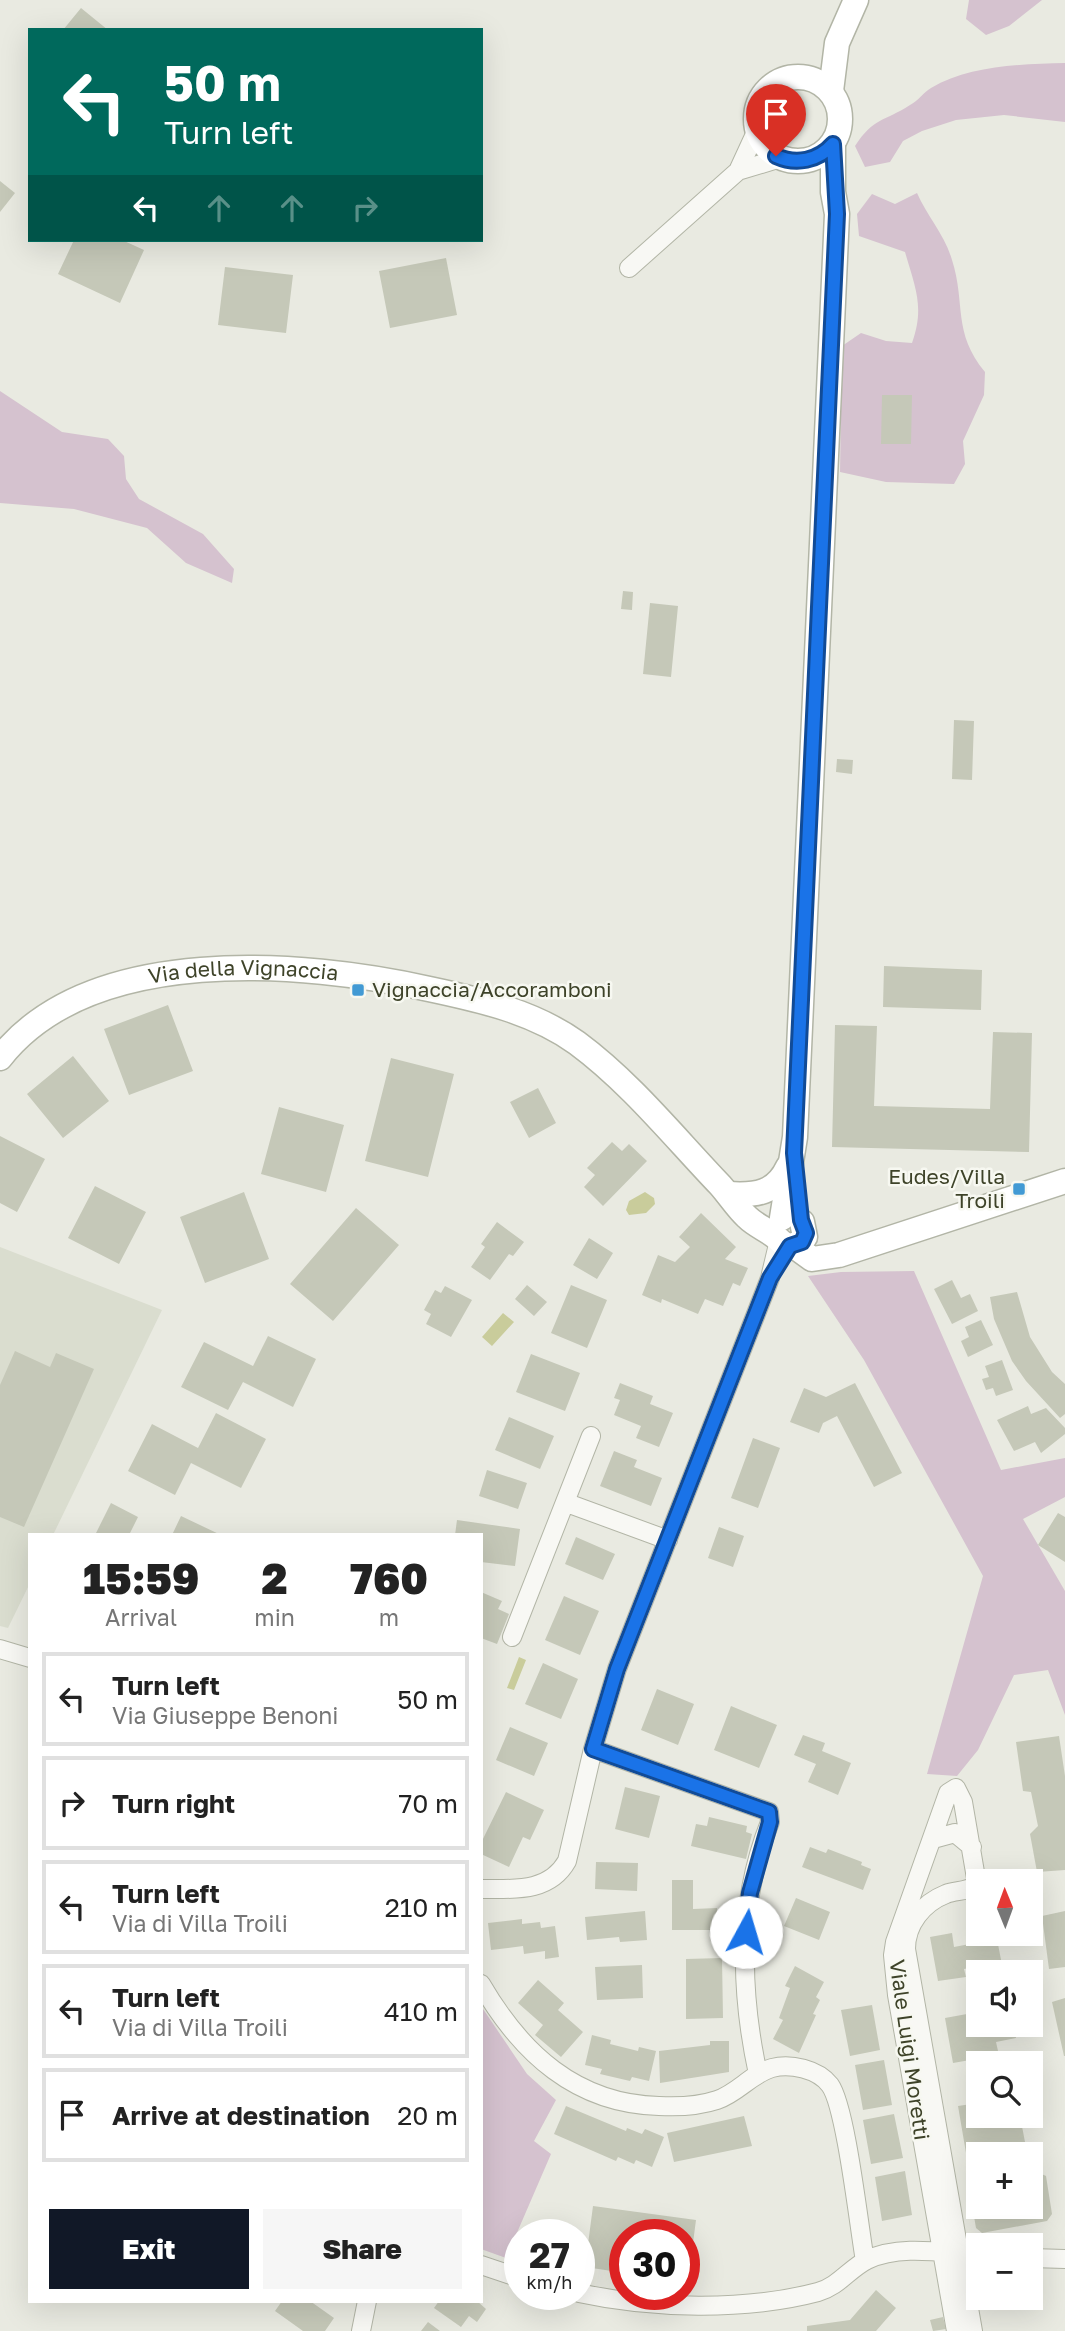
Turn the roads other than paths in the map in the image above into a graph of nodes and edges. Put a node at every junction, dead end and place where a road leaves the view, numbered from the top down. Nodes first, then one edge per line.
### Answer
1 (856, 0) edge
2 (837, 43) junction
3 (803, 77) junction
4 (831, 91) junction
5 (757, 132) junction
6 (833, 144) junction
7 (791, 160) junction
8 (738, 171) junction
9 (833, 192) junction
10 (629, 268) dead end
11 (0, 1058) edge
12 (794, 1153) junction
13 (1065, 1181) edge
14 (728, 1194) junction
15 (788, 1231) junction
16 (591, 1436) dead end
17 (567, 1503) junction
18 (668, 1540) junction
19 (512, 1637) dead end
20 (0, 1649) edge
21 (28, 1657) edge
22 (593, 1749) junction
23 (933, 1839) junction
24 (972, 1847) junction
25 (918, 1882) junction
26 (483, 1889) edge
27 (946, 1894) junction
28 (483, 1987) edge
29 (758, 2074) junction
30 (949, 2253) junction
31 (966, 2254) edge
32 (1043, 2258) edge
33 (1065, 2259) edge
34 (864, 2261) junction
35 (483, 2266) edge
36 (504, 2273) edge
37 (595, 2296) edge
38 (367, 2303) edge
39 (361, 2331) edge
40 (956, 2331) edge
41 (973, 2331) edge

1 - 2 street
2 - 3 street
2 - 4 street
3 - 4 street
3 - 5 street
4 - 6 street
5 - 7 street
5 - 8 street
6 - 7 street
6 - 9 street
7 - 8 street
7 - 9 street
8 - 10 street
9 - 12 street
11 - 14 street, Via della Vignaccia
12 - 14 street
12 - 15 street
13 - 15 street, Via della Vignaccia
14 - 15 street, Via della Vignaccia
15 - 18 street
16 - 17 street
17 - 18 street
17 - 19 street
18 - 22 street
20 - 21 street
22 - 26 street
22 - 29 street
23 - 24 street
23 - 24 street, Viale Luigi Moretti
23 - 25 street, Viale Luigi Moretti
24 - 27 street, Viale Luigi Moretti
25 - 27 street
25 - 30 street, Viale Luigi Moretti
27 - 30 street, Viale Luigi Moretti
28 - 29 street
29 - 34 street
30 - 31 street
30 - 34 street
30 - 40 street, Viale Luigi Moretti
30 - 41 street, Viale Luigi Moretti
32 - 33 street
34 - 37 street
35 - 36 street
38 - 39 street

